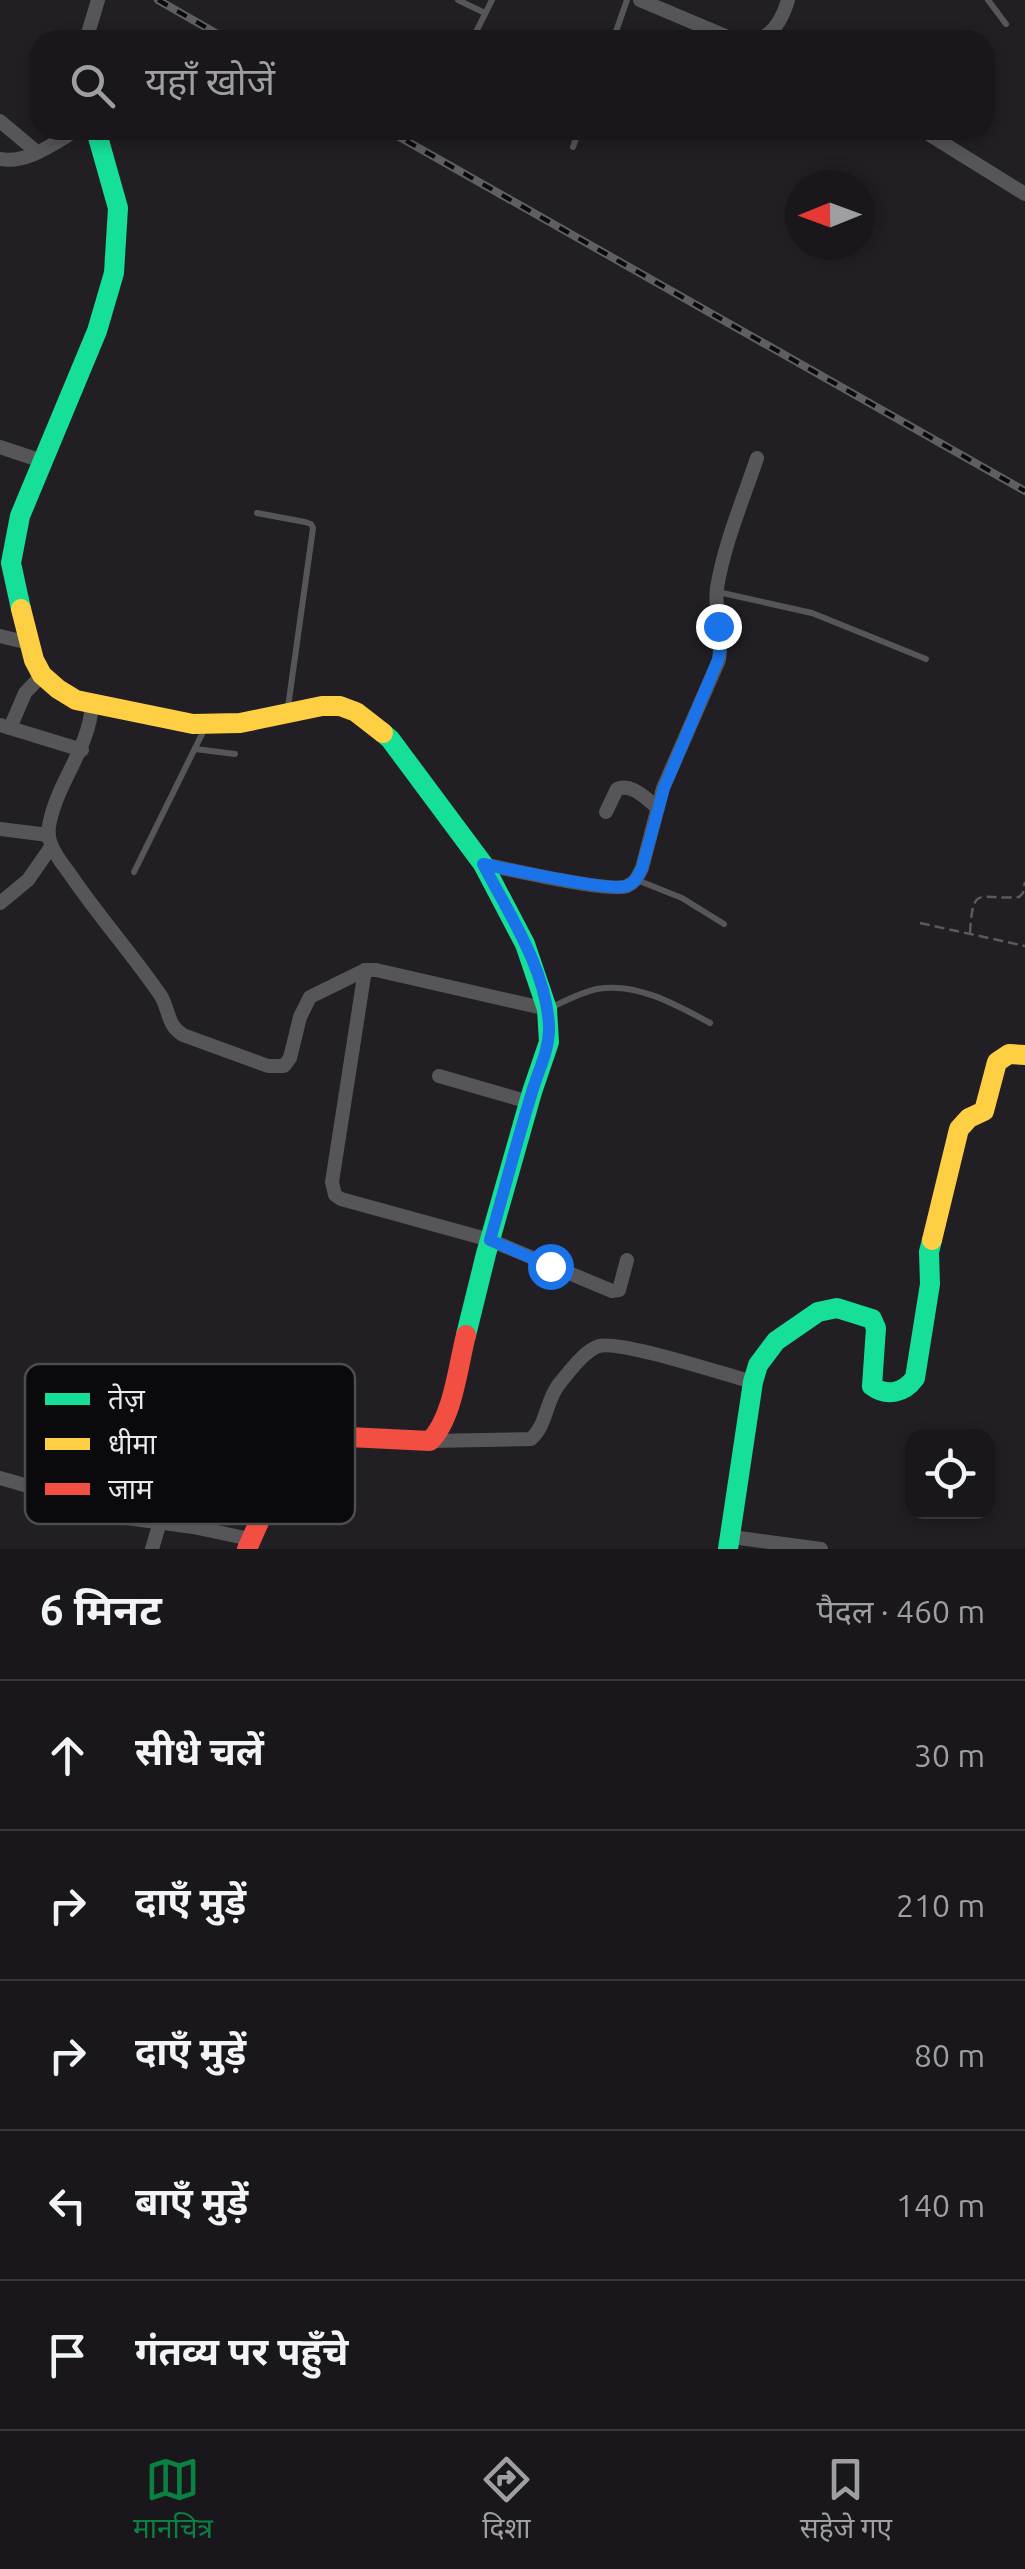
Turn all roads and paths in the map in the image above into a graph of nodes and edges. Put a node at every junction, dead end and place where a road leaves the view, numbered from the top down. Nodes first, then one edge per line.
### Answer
1 (98, 0) edge
2 (458, 0) edge
3 (492, 0) edge
4 (627, 0) edge
5 (640, 0) edge
6 (788, 0) edge
7 (988, 0) edge
8 (485, 13) junction
9 (1006, 24) dead end
10 (89, 30) edge
11 (477, 30) edge
12 (616, 30) edge
13 (711, 30) edge
14 (772, 30) edge
15 (0, 121) edge
16 (59, 140) edge
17 (99, 140) edge
18 (576, 140) edge
19 (938, 140) edge
20 (573, 147) dead end
21 (37, 152) junction
22 (0, 160) edge
23 (1025, 194) edge
24 (0, 447) edge
25 (757, 458) dead end
26 (42, 461) junction
27 (257, 513) dead end
28 (717, 592) junction
29 (0, 636) edge
30 (29, 643) junction
31 (926, 659) dead end
32 (42, 675) junction
33 (92, 705) junction
34 (287, 713) junction
35 (207, 724) junction
36 (5, 727) edge
37 (195, 749) junction
38 (82, 750) junction
39 (235, 754) dead end
40 (657, 807) junction
41 (606, 812) dead end
42 (0, 830) edge
43 (50, 841) junction
44 (483, 864) junction
45 (134, 872) dead end
46 (636, 880) junction
47 (1025, 882) edge
48 (0, 903) edge
49 (920, 923) dead end
50 (724, 924) dead end
51 (970, 934) junction
52 (1025, 946) edge
53 (366, 970) junction
54 (546, 1009) junction
55 (710, 1024) dead end
56 (1025, 1055) edge
57 (439, 1076) dead end
58 (529, 1102) junction
59 (490, 1240) junction
60 (627, 1260) dead end
61 (753, 1382) junction
62 (355, 1438) edge
63 (430, 1441) junction
64 (0, 1478) edge
65 (25, 1485) edge
66 (159, 1524) edge
67 (168, 1524) edge
68 (730, 1543) edge
69 (249, 1544) edge
70 (152, 1549) edge
71 (821, 1549) edge

1 - 10 street
2 - 8 lane
3 - 8 lane
4 - 12 lane
5 - 13 street
6 - 14 street
7 - 9 lane
8 - 11 lane
15 - 21 street
16 - 21 street
17 - 26 street
18 - 20 lane
19 - 23 street
21 - 22 street
24 - 26 street
25 - 28 street
26 - 30 street
27 - 34 lane
28 - 31 lane
28 - 40 street
29 - 30 street
30 - 32 street
32 - 33 street
32 - 36 street
33 - 35 street
33 - 38 street
34 - 35 street
34 - 44 street
35 - 37 lane
36 - 38 street
37 - 39 lane
37 - 45 lane
38 - 43 street
40 - 41 street
40 - 46 street
42 - 43 street
43 - 48 street
43 - 53 street
44 - 46 street
44 - 54 street
46 - 50 lane
47 - 51 path
49 - 51 path
51 - 52 path
53 - 54 street
53 - 59 street
54 - 55 lane
54 - 58 street
56 - 61 street
57 - 58 street
58 - 59 street
59 - 60 street
59 - 63 street
61 - 63 street
61 - 68 street
62 - 63 street
64 - 65 street
66 - 70 street
67 - 69 street
68 - 71 street

